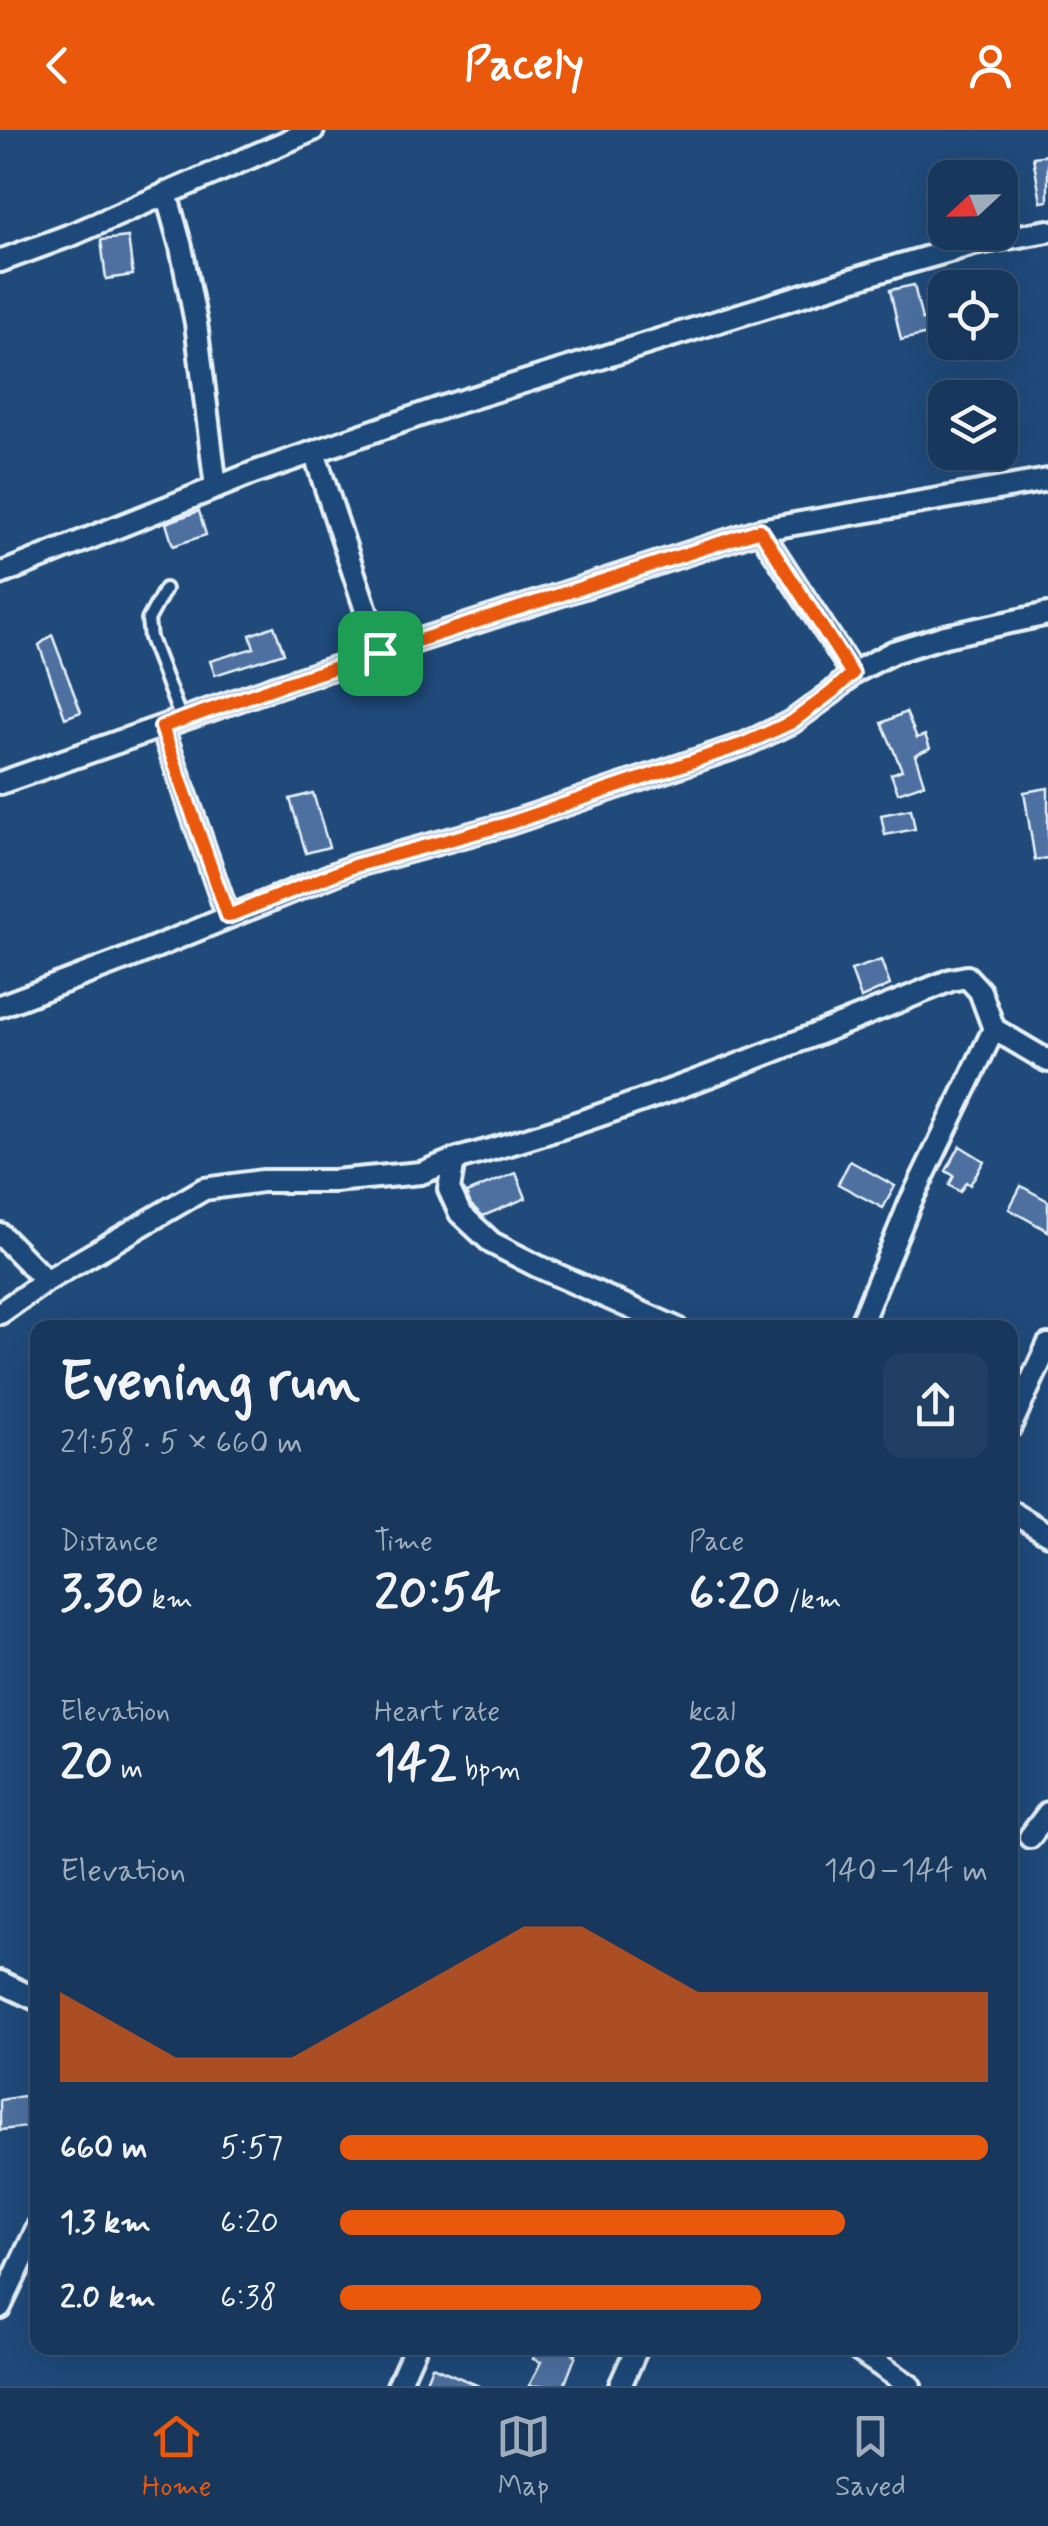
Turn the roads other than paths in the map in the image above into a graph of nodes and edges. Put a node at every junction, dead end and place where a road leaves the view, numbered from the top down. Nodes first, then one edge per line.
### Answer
1 (314, 130) edge
2 (166, 193) junction
3 (1048, 232) edge
4 (0, 261) edge
5 (314, 452) junction
6 (1048, 480) edge
7 (216, 488) junction
8 (760, 530) junction
9 (0, 574) edge
10 (166, 589) dead end
11 (1048, 614) edge
12 (380, 653) junction
13 (852, 674) junction
14 (171, 724) junction
15 (0, 783) edge
16 (228, 916) junction
17 (0, 1006) edge
18 (994, 1029) junction
19 (1048, 1060) edge
20 (454, 1160) junction
21 (0, 1234) edge
22 (46, 1281) junction
23 (0, 1313) edge
24 (658, 1320) edge
25 (862, 1320) edge
26 (1048, 1346) edge
27 (1018, 1411) edge
28 (1018, 1517) edge
29 (1048, 1534) edge
30 (1048, 1813) edge
31 (1030, 1837) dead end
32 (0, 1982) edge
33 (30, 1996) edge
34 (30, 2239) edge
35 (8, 2276) edge
36 (0, 2307) edge
37 (413, 2355) edge
38 (634, 2355) edge
39 (865, 2355) edge
40 (398, 2386) edge
41 (620, 2386) edge
42 (910, 2386) edge

1 - 2 street
2 - 4 street
2 - 7 street
3 - 5 street
5 - 7 street
5 - 12 street
6 - 8 street
7 - 9 street
8 - 12 street
8 - 13 street
10 - 14 lane
11 - 13 street
12 - 14 street
13 - 16 street
14 - 15 street
14 - 16 street
16 - 17 street
18 - 19 street
18 - 20 street
18 - 25 street
20 - 22 street
20 - 24 street
21 - 22 street
22 - 23 street
26 - 27 street
28 - 29 street
30 - 31 street
32 - 33 street
34 - 35 street
35 - 36 street
37 - 40 street
38 - 41 street
39 - 42 street

